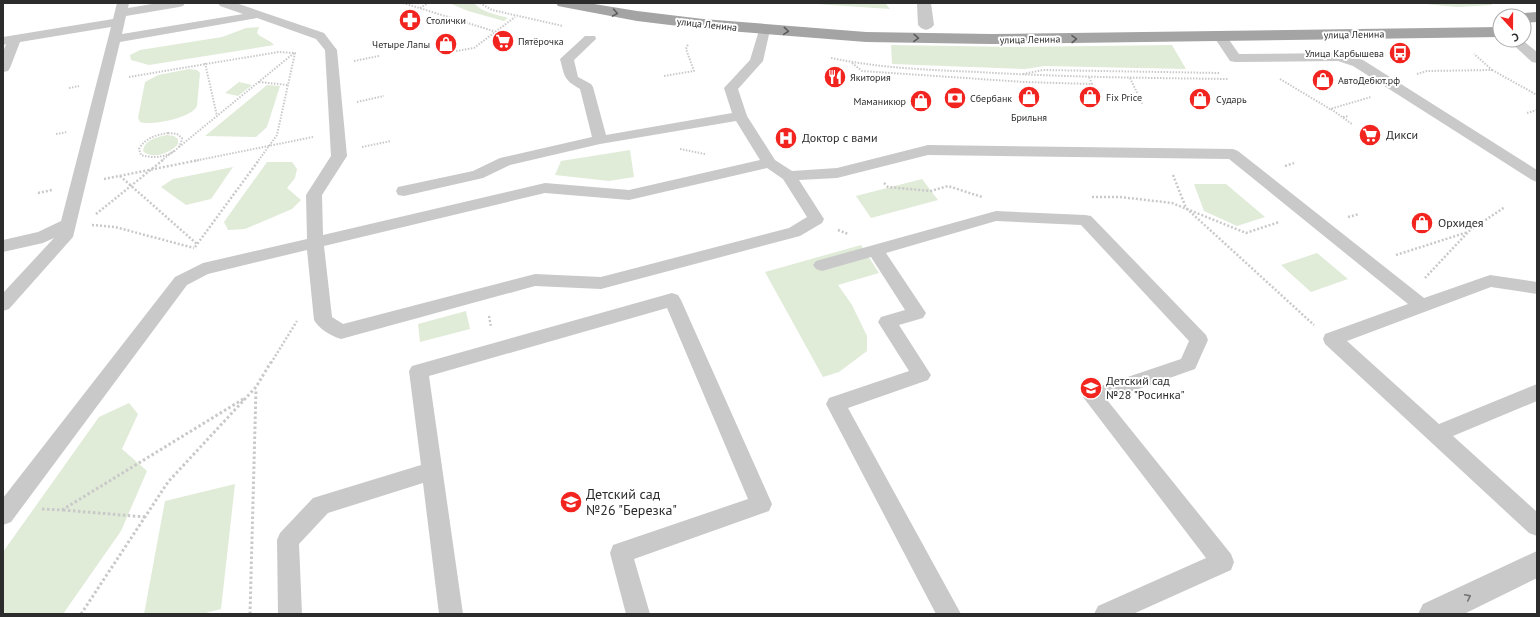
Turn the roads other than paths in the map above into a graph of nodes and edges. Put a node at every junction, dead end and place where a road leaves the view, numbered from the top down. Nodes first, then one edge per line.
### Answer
1 (179, 3) edge
2 (224, 3) edge
3 (563, 3) edge
4 (642, 3) edge
5 (924, 3) edge
6 (121, 12) edge
7 (257, 15) junction
8 (1492, 18) edge
9 (926, 25) junction
10 (764, 30) junction
11 (1492, 32) edge
12 (1220, 37) junction
13 (114, 39) junction
14 (590, 39) dead end
15 (9, 40) edge
16 (1524, 48) edge
17 (1536, 58) edge
18 (3, 68) edge
19 (740, 116) junction
20 (600, 140) junction
21 (769, 163) junction
22 (789, 176) junction
23 (1537, 177) edge
24 (404, 191) dead end
25 (76, 224) junction
26 (315, 243) junction
27 (3, 246) edge
28 (875, 250) junction
29 (822, 265) dead end
30 (1537, 288) edge
31 (1414, 301) junction
32 (3, 304) edge
33 (1537, 392) edge
34 (1436, 434) junction
35 (432, 471) junction
36 (6, 511) edge
37 (1537, 526) edge
38 (1536, 565) edge
39 (290, 614) edge
40 (451, 614) edge
41 (638, 614) edge
42 (950, 614) edge
43 (1106, 614) edge
44 (1433, 614) edge

1 - 6 lane
2 - 7 lane
3 -> 10 main road, улица Ленина
4 - 9 main road, улица Ленина
5 - 9 street
6 - 13 lane
6 - 15 lane
7 - 13 lane
7 - 26 lane
8 - 9 main road, улица Ленина
10 -> 12 main road, улица Ленина
10 - 19 lane
11 - 12 main road, улица Ленина
12 - 23 lane
13 - 25 lane
14 - 20 lane
15 - 18 lane
16 - 17 lane
19 - 20 lane
19 - 21 lane
20 - 24 lane
21 - 22 lane
21 - 26 lane
22 - 26 lane
22 - 31 lane
25 - 27 lane
25 - 32 lane
26 - 36 lane
28 - 29 lane
28 - 42 lane
28 - 43 lane
30 - 31 lane
31 - 34 lane
33 - 34 lane
34 - 37 lane
35 - 39 lane
35 - 40 lane
35 - 41 lane
44 -> 38 street

